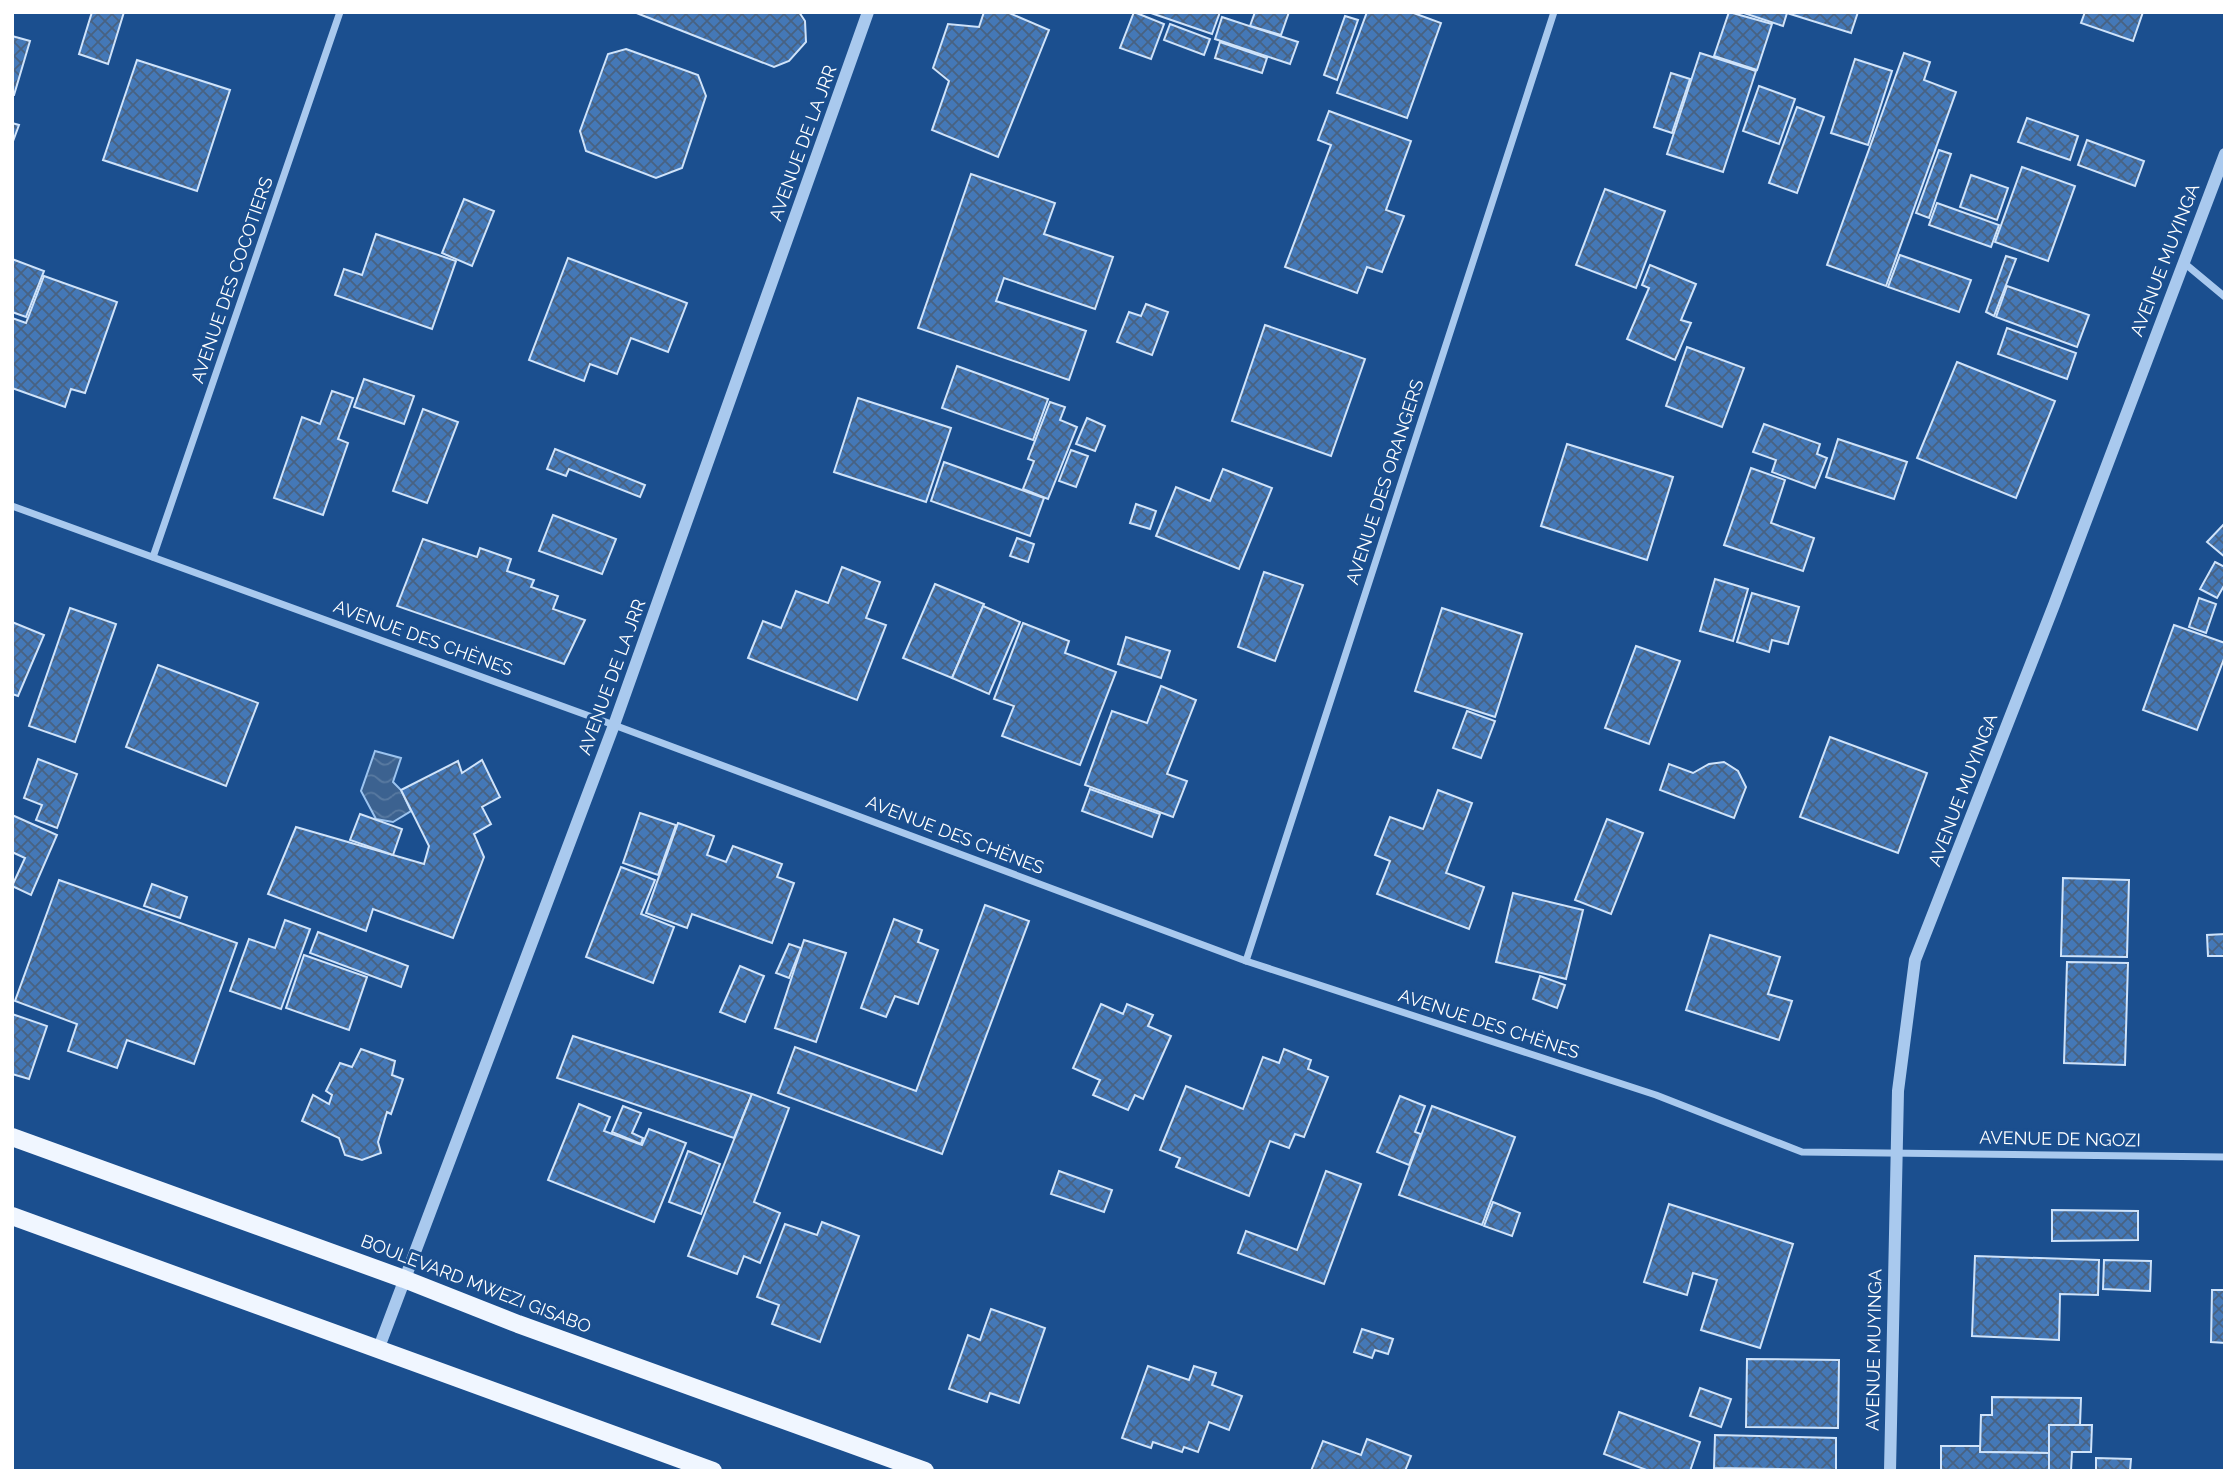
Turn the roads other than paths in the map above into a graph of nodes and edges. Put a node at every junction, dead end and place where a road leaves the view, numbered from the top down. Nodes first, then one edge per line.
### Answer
1 (340, 12) edge
2 (868, 12) edge
3 (1554, 12) edge
4 (2225, 154) edge
5 (2182, 261) junction
6 (2225, 297) edge
7 (12, 506) edge
8 (153, 557) junction
9 (614, 724) junction
10 (1245, 961) junction
11 (12, 1137) edge
12 (1895, 1152) junction
13 (2225, 1157) edge
14 (12, 1216) edge
15 (404, 1279) junction
16 (378, 1350) junction
17 (713, 1471) edge
18 (925, 1471) edge
19 (1890, 1471) edge

1 - 8 street, AVENUE DES COCOTIERS
2 - 9 street, AVENUE DE LA JRR
3 - 10 street, AVENUE DES ORANGERS
4 - 5 street, AVENUE MUYINGA
5 - 6 street
5 - 12 street, AVENUE MUYINGA
7 - 8 street, AVENUE DES CHÈNES
8 - 9 street, AVENUE DES CHÈNES
9 - 10 street, AVENUE DES CHÈNES
9 - 15 street, AVENUE DE LA JRR
10 - 12 street, AVENUE DES CHÈNES
11 - 15 main road, BOULEVARD MWEZI GISABO
12 - 13 street, AVENUE DE NGOZI
12 - 19 street, AVENUE MUYINGA
14 - 16 main road
15 - 16 street, AVENUE DE LA JRR
15 - 18 main road, BOULEVARD MWEZI GISABO
16 - 17 main road

